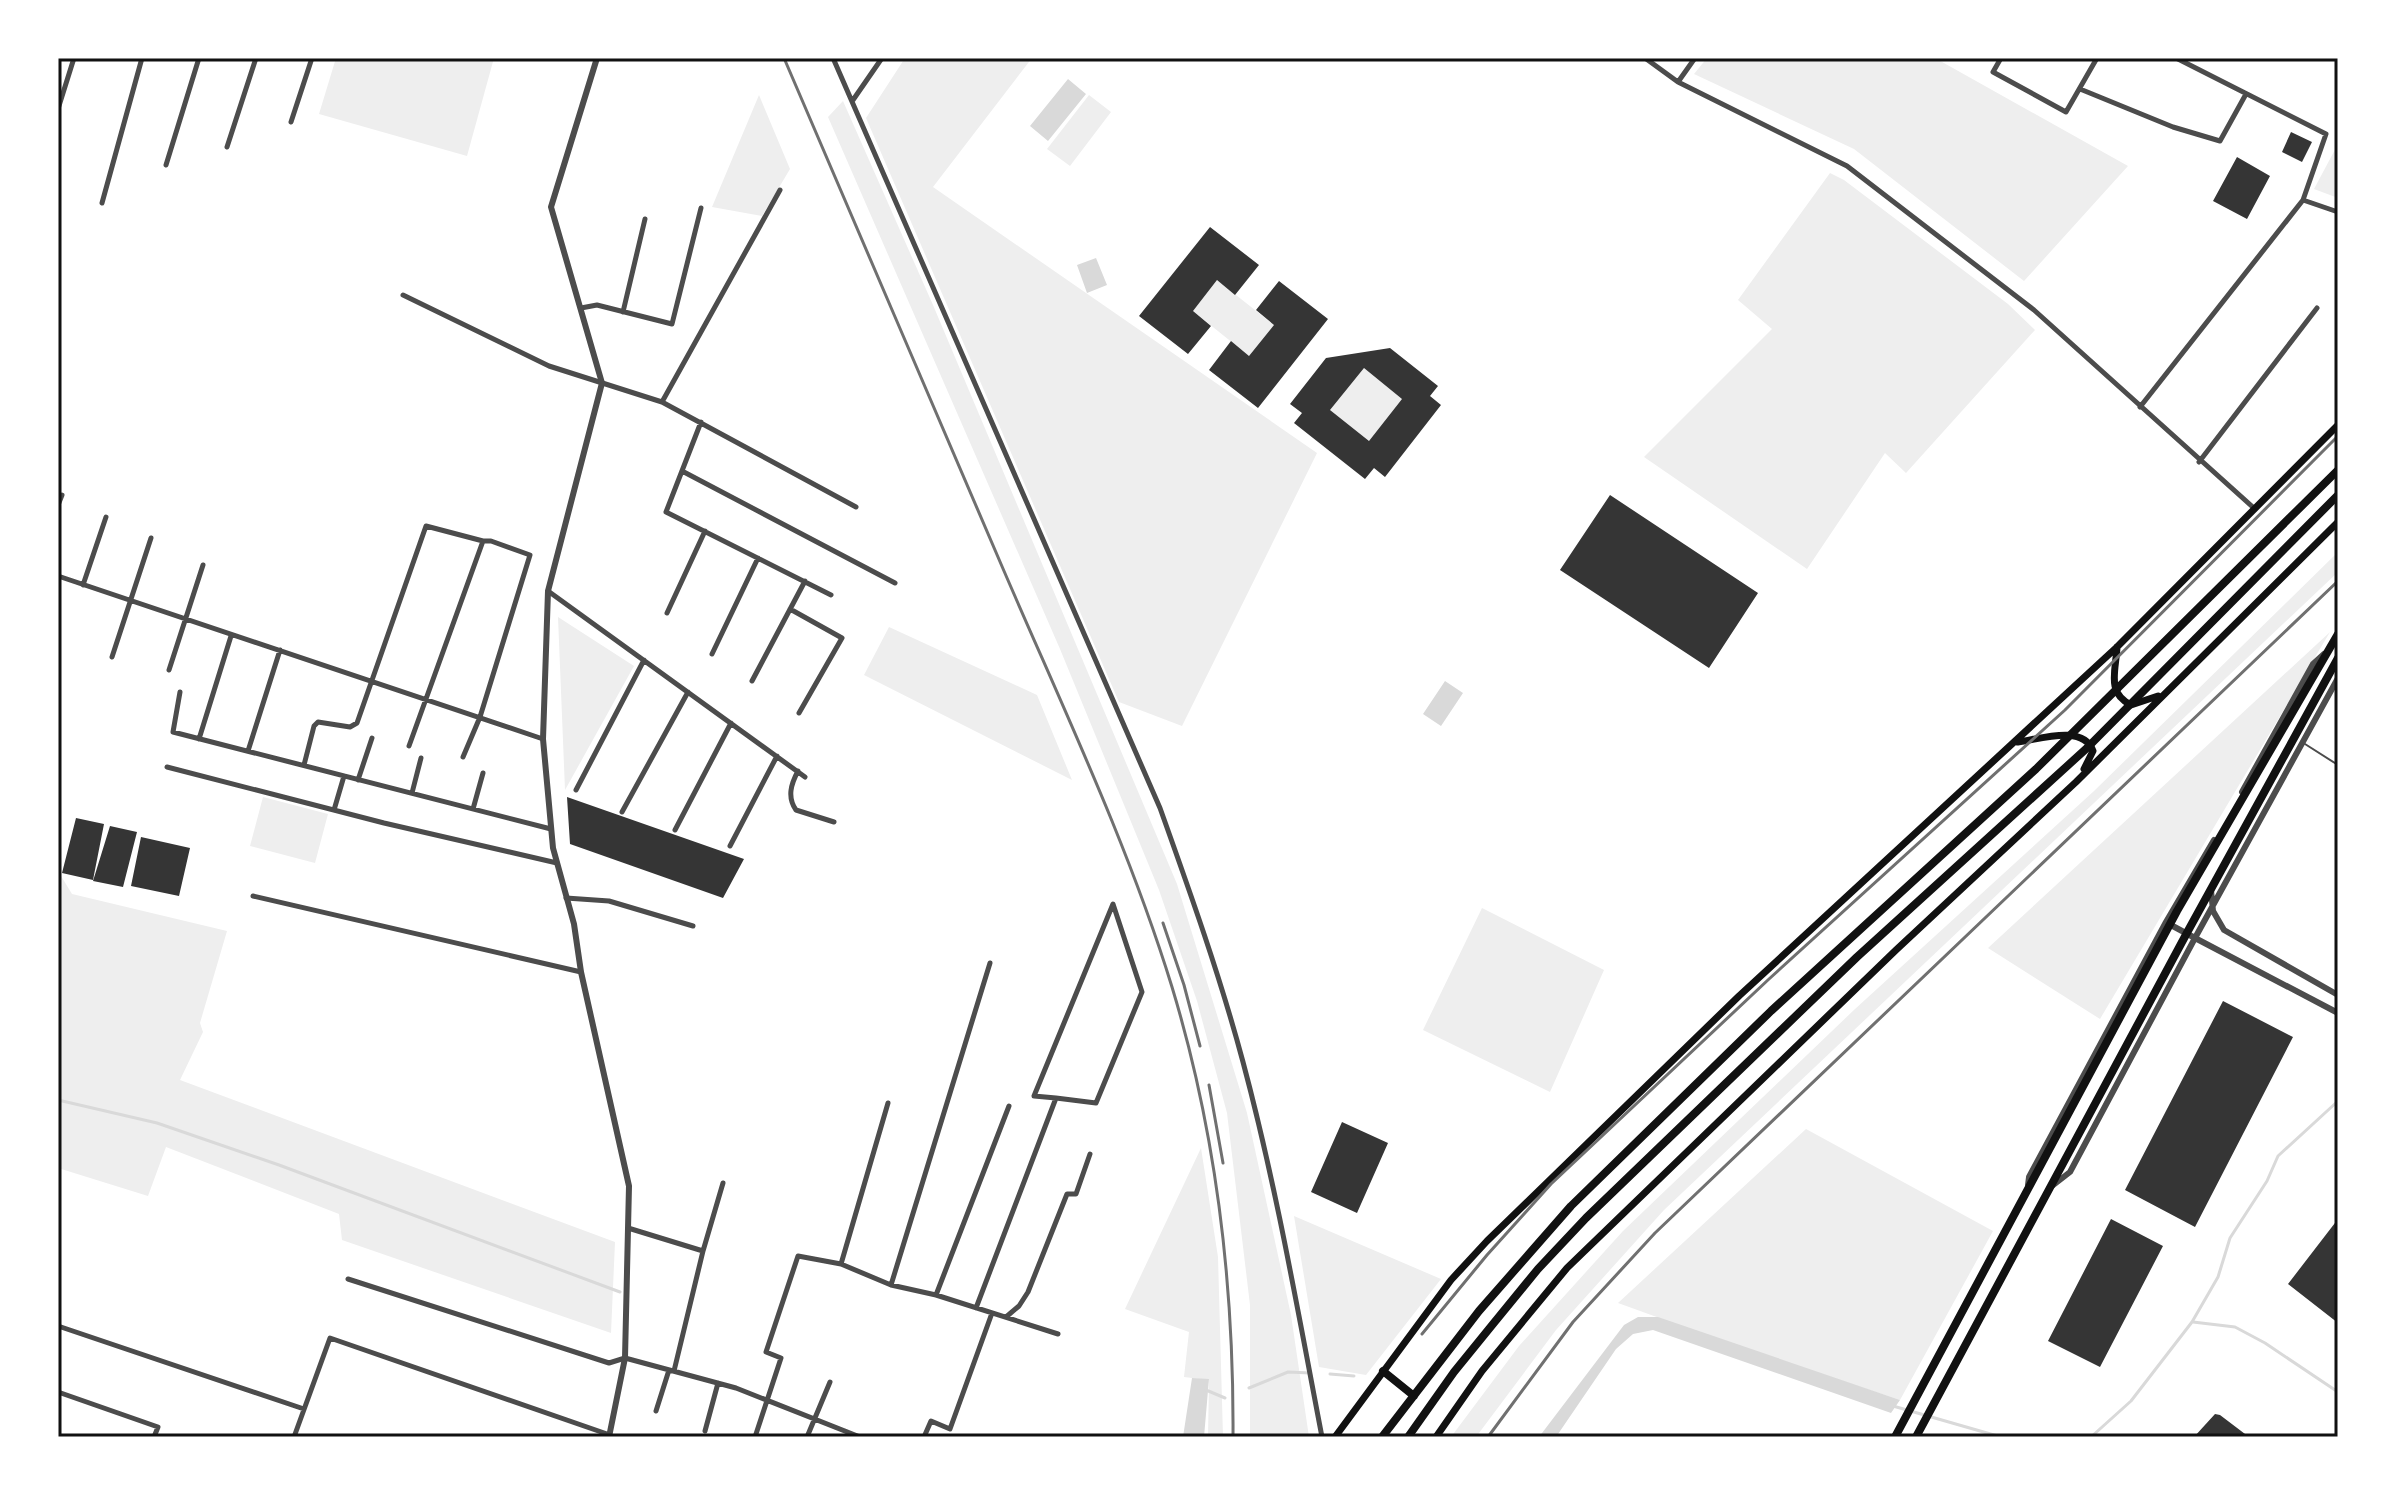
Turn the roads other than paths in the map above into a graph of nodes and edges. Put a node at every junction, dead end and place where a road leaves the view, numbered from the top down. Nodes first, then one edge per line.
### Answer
1 (74, 58) edge
2 (142, 58) edge
3 (199, 58) edge
4 (256, 58) edge
5 (312, 58) edge
6 (597, 58) edge
7 (833, 58) edge
8 (882, 58) edge
9 (1645, 58) edge
10 (2001, 58) edge
11 (2097, 58) edge
12 (2176, 58) edge
13 (1693, 59) edge
14 (1678, 82) junction
15 (2080, 89) junction
16 (2246, 94) junction
17 (853, 101) junction
18 (58, 109) edge
19 (291, 122) dead end
20 (227, 147) dead end
21 (166, 165) dead end
22 (780, 190) dead end
23 (2303, 200) junction
24 (102, 203) dead end
25 (701, 208) dead end
26 (2338, 212) edge
27 (645, 219) dead end
28 (403, 295) dead end
29 (581, 308) junction
30 (2317, 308) dead end
31 (623, 312) junction
32 (602, 383) junction
33 (662, 402) junction
34 (2140, 407) junction
35 (701, 422) junction
36 (2338, 425) edge
37 (2199, 462) junction
38 (2338, 470) edge
39 (682, 471) junction
40 (62, 495) dead end
41 (2338, 495) edge
42 (58, 505) edge
43 (856, 507) dead end
44 (2255, 509) junction
45 (106, 517) dead end
46 (2338, 522) edge
47 (705, 531) junction
48 (151, 538) dead end
49 (483, 541) junction
50 (758, 558) junction
51 (203, 565) dead end
52 (58, 576) edge
53 (805, 581) junction
54 (895, 583) dead end
55 (83, 585) junction
56 (548, 591) junction
57 (831, 595) dead end
58 (130, 601) junction
59 (790, 609) junction
60 (667, 613) dead end
61 (185, 620) junction
62 (2338, 634) edge
63 (231, 636) junction
64 (2338, 641) edge
65 (2117, 647) junction
66 (280, 650) junction
67 (712, 654) dead end
68 (112, 657) dead end
69 (2338, 658) edge
70 (644, 660) junction
71 (169, 670) dead end
72 (2338, 678) edge
73 (373, 681) junction
74 (752, 681) dead end
75 (180, 692) dead end
76 (688, 692) junction
77 (2164, 693) junction
78 (427, 699) junction
79 (799, 713) dead end
80 (480, 717) junction
81 (731, 723) junction
82 (2278, 727) junction
83 (372, 738) dead end
84 (199, 739) junction
85 (543, 739) junction
86 (2016, 742) junction
87 (2302, 742) junction
88 (409, 746) dead end
89 (248, 751) junction
90 (777, 756) junction
91 (463, 757) dead end
92 (421, 758) dead end
93 (304, 765) junction
94 (2338, 765) edge
95 (167, 767) dead end
96 (798, 771) junction
97 (483, 773) dead end
98 (344, 776) junction
99 (805, 777) dead end
100 (358, 780) junction
101 (2076, 782) junction
102 (576, 790) dead end
103 (412, 793) junction
104 (473, 809) junction
105 (334, 810) junction
106 (622, 812) dead end
107 (834, 822) dead end
108 (552, 829) junction
109 (675, 830) dead end
110 (730, 846) dead end
111 (557, 863) junction
112 (2211, 890) junction
113 (253, 896) dead end
114 (566, 898) junction
115 (2166, 922) junction
116 (693, 926) dead end
117 (2195, 938) junction
118 (990, 963) dead end
119 (581, 972) junction
120 (2338, 995) edge
121 (2338, 1013) edge
122 (1056, 1098) junction
123 (888, 1103) dead end
124 (1009, 1106) dead end
125 (1090, 1154) dead end
126 (723, 1183) dead end
127 (2051, 1186) junction
128 (2026, 1196) junction
129 (628, 1228) junction
130 (703, 1251) junction
131 (841, 1264) junction
132 (348, 1279) dead end
133 (891, 1285) junction
134 (936, 1295) junction
135 (976, 1308) junction
136 (992, 1313) junction
137 (1005, 1317) junction
138 (58, 1326) edge
139 (1058, 1334) dead end
140 (625, 1358) junction
141 (672, 1371) junction
142 (1383, 1371) junction
143 (1930, 1372) junction
144 (1946, 1381) junction
145 (830, 1382) dead end
146 (718, 1383) junction
147 (58, 1392) edge
148 (1414, 1395) junction
149 (768, 1400) junction
150 (304, 1409) junction
151 (656, 1411) dead end
152 (814, 1419) junction
153 (705, 1431) dead end
154 (1896, 1435) edge
155 (610, 1436) edge
156 (154, 1437) edge
157 (294, 1437) edge
158 (755, 1437) edge
159 (807, 1437) edge
160 (860, 1437) edge
161 (924, 1437) edge
162 (1322, 1437) edge
163 (1335, 1437) edge
164 (1382, 1437) edge
165 (1408, 1437) edge
166 (1436, 1437) edge
167 (1916, 1437) edge

1 - 18 street
2 - 24 street
3 - 21 street
4 - 20 street
5 - 19 street
6 - 29 street
7 - 17 street
8 - 17 street
9 - 14 street
10 - 15 street
11 - 15 street
12 - 16 street
13 - 14 street
14 - 34 street
15 - 16 street
16 - 23 street
17 - 162 street
22 - 33 street
23 - 26 street
23 - 34 street
25 - 31 street
27 - 31 street
28 - 32 street
29 - 31 street
29 - 32 street
30 - 37 street
32 - 33 street
32 - 56 street
33 - 35 street
34 - 37 street
35 - 39 street
35 - 43 street
36 - 44 main road
37 - 44 street
38 - 148 main road
39 - 47 street
39 - 54 street
40 - 42 street
41 - 165 main road
44 - 65 main road
45 - 55 street
46 - 77 main road
47 - 50 street
47 - 60 street
48 - 58 street
49 - 73 street
49 - 78 street
49 - 80 street
50 - 53 street
50 - 67 street
51 - 61 street
52 - 55 street
53 - 57 street
53 - 59 street
55 - 58 street
56 - 70 street
56 - 85 street
58 - 61 street
58 - 68 street
59 - 74 street
59 - 79 street
61 - 63 street
61 - 71 street
62 - 128 main road
63 - 66 street
63 - 84 street
64 - 82 street
65 - 77 main road
65 - 86 main road
66 - 73 street
66 - 89 street
69 - 112 main road
70 - 76 street
70 - 102 street
72 - 87 street
73 - 78 street
73 - 93 street
75 - 84 street
76 - 81 street
76 - 106 street
77 - 101 main road
78 - 80 street
78 - 88 street
80 - 85 street
80 - 91 street
81 - 90 street
81 - 109 street
82 - 87 lane
82 - 115 street
83 - 100 street
84 - 89 street
85 - 108 street
86 - 101 main road
86 - 142 main road
87 - 94 lane
87 - 117 street
89 - 93 street
90 - 96 street
90 - 110 street
92 - 103 street
93 - 98 street
95 - 105 street
96 - 99 street
96 - 107 street
97 - 104 street
98 - 100 street
98 - 105 street
100 - 103 street
101 - 166 main road
103 - 104 street
104 - 108 street
105 - 111 street
108 - 111 street
111 - 114 street
112 - 120 street
112 - 127 main road
113 - 119 street
114 - 116 street
114 - 119 street
115 - 117 street
115 - 128 street
117 - 121 street
117 - 127 street
118 - 133 street
119 - 129 street
122 - 122 street
122 - 135 street
123 - 131 street
124 - 134 street
125 - 137 street
126 - 130 street
127 - 144 main road
128 - 143 main road
129 - 130 street
129 - 140 street
130 - 141 street
131 - 133 street
131 - 149 street
132 - 140 street
133 - 134 street
134 - 135 street
135 - 136 street
136 - 137 street
136 - 161 street
137 - 139 street
138 - 150 street
140 - 141 street
140 - 155 street
141 - 146 street
141 - 151 street
142 - 148 main road
142 - 163 main road
143 - 144 main road
143 - 154 main road
144 - 167 main road
145 - 152 street
146 - 149 street
146 - 153 street
147 - 156 street
148 - 164 main road
149 - 152 street
149 - 158 street
150 - 155 street
150 - 157 street
152 - 159 street
152 - 160 street

